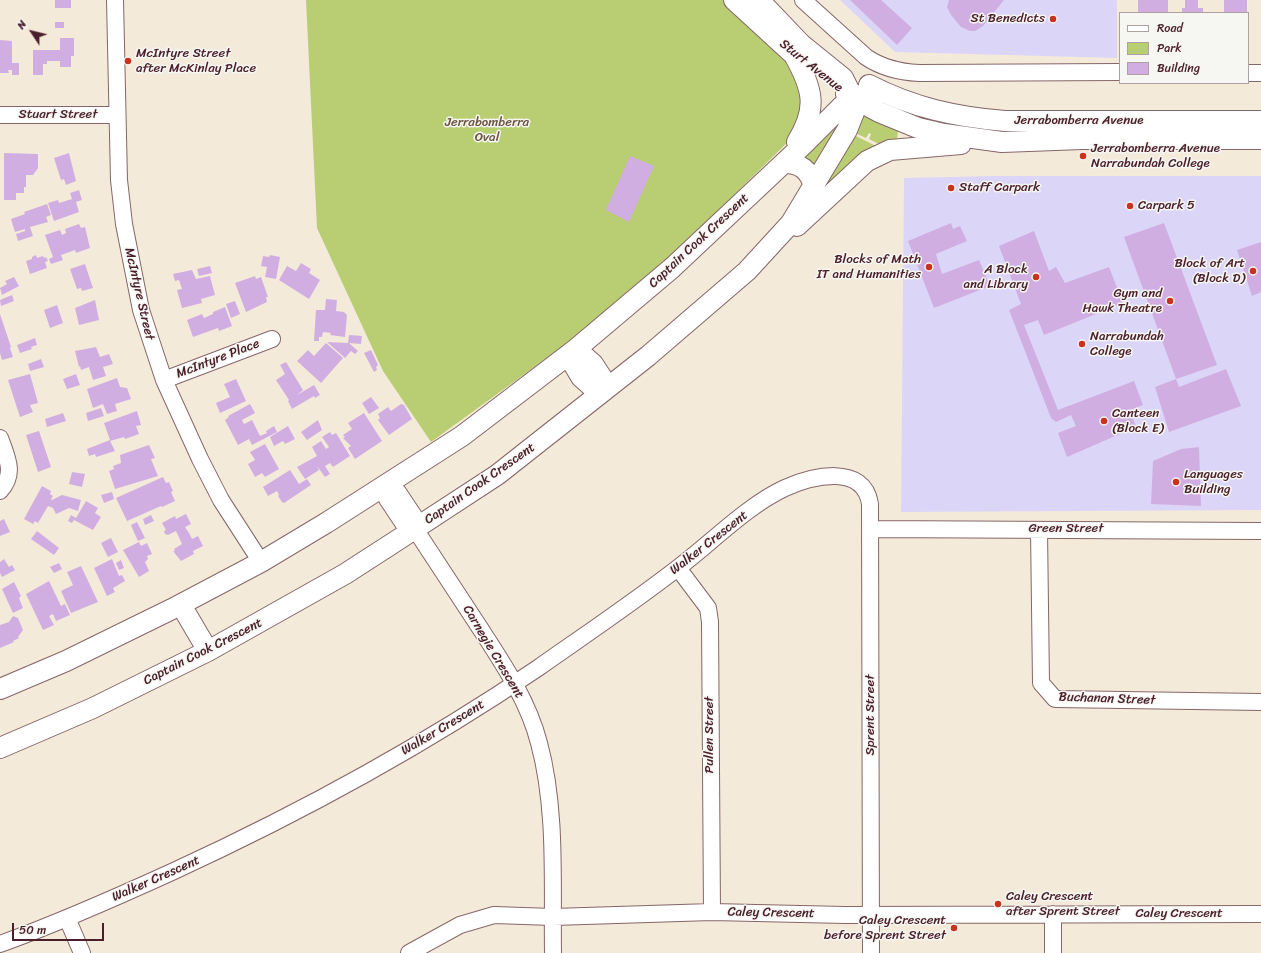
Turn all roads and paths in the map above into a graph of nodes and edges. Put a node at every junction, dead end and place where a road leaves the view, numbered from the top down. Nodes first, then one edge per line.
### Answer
1 (115, 0) edge
2 (734, 0) edge
3 (760, 0) edge
4 (803, 0) edge
5 (794, 55) junction
6 (1119, 72) edge
7 (1249, 73) edge
8 (1261, 73) edge
9 (880, 91) junction
10 (853, 98) junction
11 (900, 98) joint
12 (0, 115) edge
13 (117, 115) junction
14 (897, 120) joint
15 (1261, 121) edge
16 (1132, 122) junction
17 (1147, 139) junction
18 (1261, 139) edge
19 (999, 141) junction
20 (784, 163) junction
21 (814, 186) junction
22 (747, 271) junction
23 (272, 338) dead end
24 (572, 352) junction
25 (164, 380) junction
26 (604, 390) junction
27 (0, 438) edge
28 (857, 482) joint
29 (386, 486) junction
30 (0, 490) edge
31 (415, 529) junction
32 (871, 529) junction
33 (1039, 530) junction
34 (1261, 531) edge
35 (261, 562) junction
36 (678, 568) junction
37 (177, 607) junction
38 (202, 654) junction
39 (514, 683) junction
40 (0, 689) edge
41 (1261, 702) edge
42 (0, 748) edge
43 (712, 912) junction
44 (1053, 914) junction
45 (1261, 914) edge
46 (871, 915) junction
47 (553, 917) junction
48 (67, 918) junction
49 (0, 944) edge
50 (82, 953) edge
51 (409, 953) edge
52 (553, 953) edge
53 (871, 953) edge
54 (1053, 953) edge

1 - 13 street, McIntyre Street
2 - 5 main road, Sturt Avenue
3 - 9 main road, Sturt Avenue
3 - 10 main road, Captain Cook Crescent
4 - 6 street
5 - 10 main road, Sturt Avenue
5 - 20 main road
7 - 8 street
9 - 10 main road, Captain Cook Crescent
9 - 11 main road, Sturt Avenue
10 - 14 main road, Sturt Avenue
10 - 20 main road, Captain Cook Crescent
10 - 21 main road, Captain Cook Crescent
11 - 16 main road, Jerrabomberra Avenue
12 - 13 street, Stuart Street
13 - 25 street, McIntyre Street
14 - 19 main road, Jerrabomberra Avenue
15 - 16 main road, Jerrabomberra Avenue
16 - 17 main road
17 - 18 main road, Jerrabomberra Avenue
17 - 19 main road, Jerrabomberra Avenue
19 - 22 main road
20 - 21 main road
20 - 24 main road, Captain Cook Crescent
21 - 22 main road, Captain Cook Crescent
22 - 26 main road, Captain Cook Crescent
23 - 25 street, McIntyre Place
24 - 26 main road
24 - 29 main road, Captain Cook Crescent
25 - 35 street, McIntyre Street
26 - 31 main road, Captain Cook Crescent
27 - 30 street
28 - 32 street, Sprent Street
28 - 36 street, Walker Crescent
29 - 31 street, Carnegie Crescent
29 - 35 main road, Captain Cook Crescent
31 - 38 main road, Captain Cook Crescent
31 - 39 street, Carnegie Crescent
32 - 33 street, Green Street
32 - 46 street, Sprent Street
33 - 34 street, Green Street
33 - 41 street, Buchanan Street
35 - 37 main road, Captain Cook Crescent
36 - 39 street, Walker Crescent
36 - 43 street, Pullen Street
37 - 38 main road
37 - 40 main road, Captain Cook Crescent
38 - 42 main road, Captain Cook Crescent
39 - 47 street, Carnegie Crescent
39 - 48 street, Walker Crescent
43 - 46 street, Caley Crescent
43 - 47 street, Caley Crescent
44 - 45 street, Caley Crescent
44 - 46 street, Caley Crescent
44 - 54 street
46 - 53 street, Sprent Street
47 - 51 street, Caley Crescent
47 - 52 street, Carnegie Crescent
48 - 49 street, Walker Crescent
48 - 50 street

